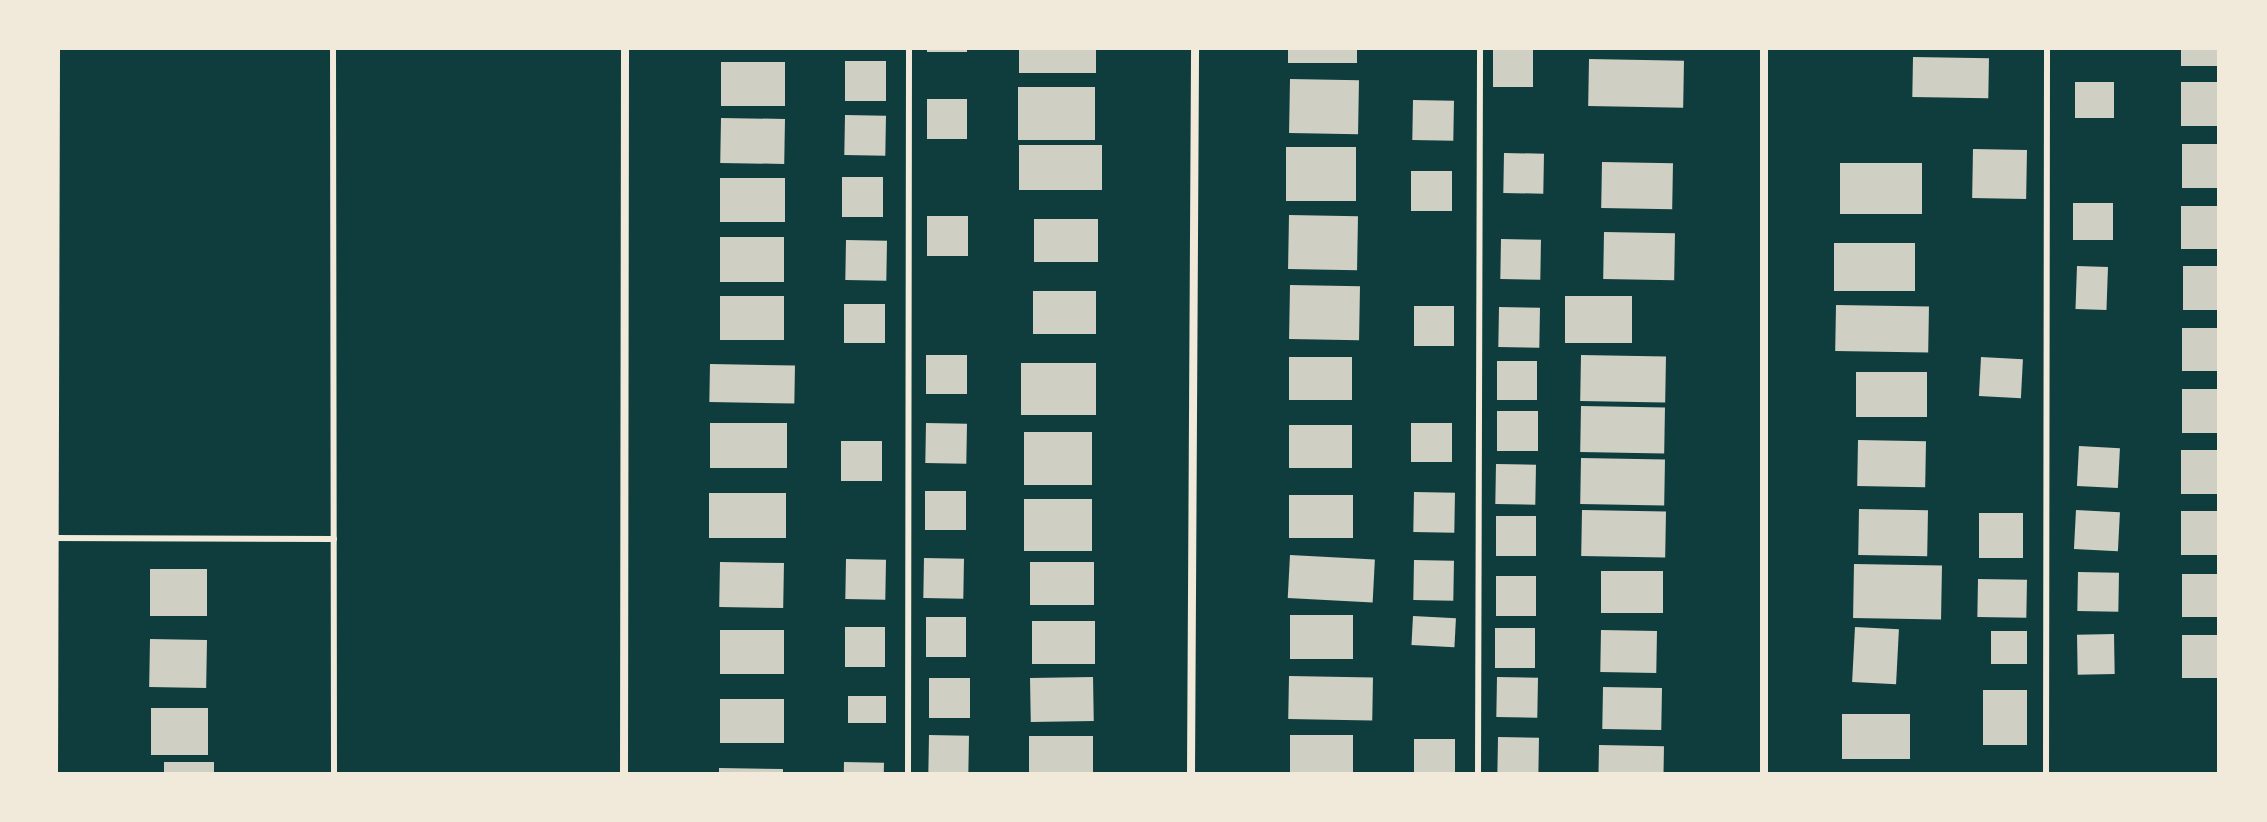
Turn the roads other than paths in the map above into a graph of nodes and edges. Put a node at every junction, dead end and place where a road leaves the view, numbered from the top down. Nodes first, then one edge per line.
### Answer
1 (53, 48) edge
2 (333, 48) edge
3 (625, 48) edge
4 (909, 48) edge
5 (1195, 48) edge
6 (1480, 48) edge
7 (1764, 48) edge
8 (2047, 48) edge
9 (49, 538) edge
10 (334, 539) junction
11 (51, 774) edge
12 (334, 774) edge
13 (624, 774) edge
14 (908, 774) edge
15 (1191, 774) edge
16 (1478, 774) edge
17 (1764, 774) edge
18 (2046, 774) edge

1 - 9 street
2 - 10 lane
3 - 13 street
4 - 14 lane
5 - 15 street
6 - 16 lane
7 - 17 street
8 - 18 lane
9 - 10 lane
9 - 11 street
10 - 12 lane

